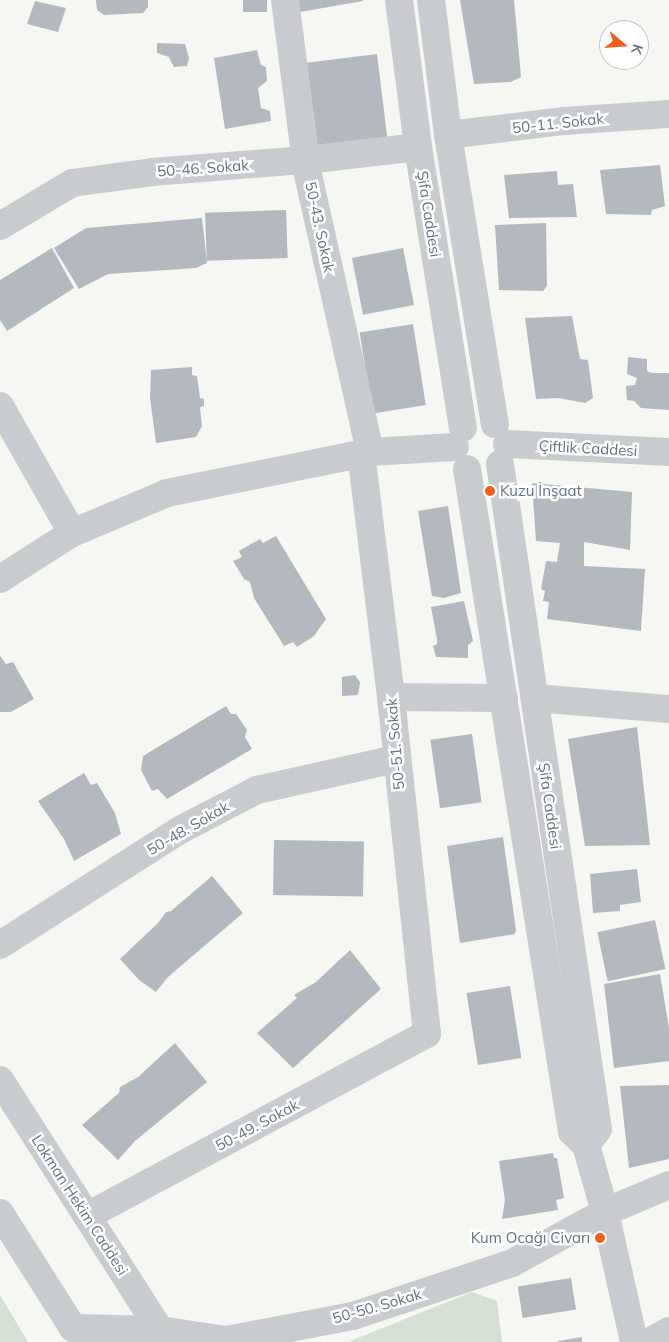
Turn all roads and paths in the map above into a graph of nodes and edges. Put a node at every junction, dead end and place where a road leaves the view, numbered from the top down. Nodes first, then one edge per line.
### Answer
1 (284, 0) edge
2 (399, 0) edge
3 (431, 0) edge
4 (669, 114) edge
5 (448, 135) junction
6 (418, 147) junction
7 (306, 160) junction
8 (0, 226) edge
9 (0, 406) edge
10 (501, 444) junction
11 (462, 447) junction
12 (669, 452) edge
13 (365, 453) junction
14 (72, 533) junction
15 (0, 579) edge
16 (391, 697) junction
17 (504, 698) junction
18 (534, 698) junction
19 (669, 709) edge
20 (396, 759) junction
21 (0, 945) edge
22 (427, 1034) joint
23 (0, 1080) edge
24 (586, 1145) junction
25 (669, 1185) edge
26 (606, 1212) junction
27 (0, 1213) edge
28 (87, 1216) junction
29 (160, 1330) junction
30 (669, 1331) edge
31 (634, 1342) edge
32 (649, 1342) edge

1 - 7 street, 50-43. Sokak
2 - 6 street, Şifa Caddesi
3 - 5 street, Şifa Caddesi
4 - 5 street, 50-11. Sokak
5 - 10 street, Şifa Caddesi
6 - 7 street, 50-46. Sokak
6 - 11 street, Şifa Caddesi
7 - 8 street, 50-46. Sokak
7 - 13 street, 50-43. Sokak
9 - 14 street
10 - 11 street, Çiftlik Caddesi
10 - 11 street
10 - 12 street, Çiftlik Caddesi
10 - 18 street, Şifa Caddesi
11 - 13 street
11 - 17 street, Şifa Caddesi
13 - 14 street
13 - 16 street, 50-51. Sokak
14 - 15 street
16 - 17 street
16 - 20 street, 50-51. Sokak
17 - 24 street, Şifa Caddesi
18 - 19 street
18 - 24 street, Şifa Caddesi
20 - 21 street, 50-48. Sokak
20 - 22 street, 50-51. Sokak
22 - 28 street, 50-49. Sokak
23 - 28 street, Lokman Hekim Caddesi
24 - 26 street, Şifa Caddesi
25 - 26 street, 50-50. Sokak
26 - 29 street, 50-50. Sokak
26 - 31 street, Şifa Caddesi
27 - 29 street, 50-50. Sokak
28 - 29 street, Lokman Hekim Caddesi
30 - 32 street

